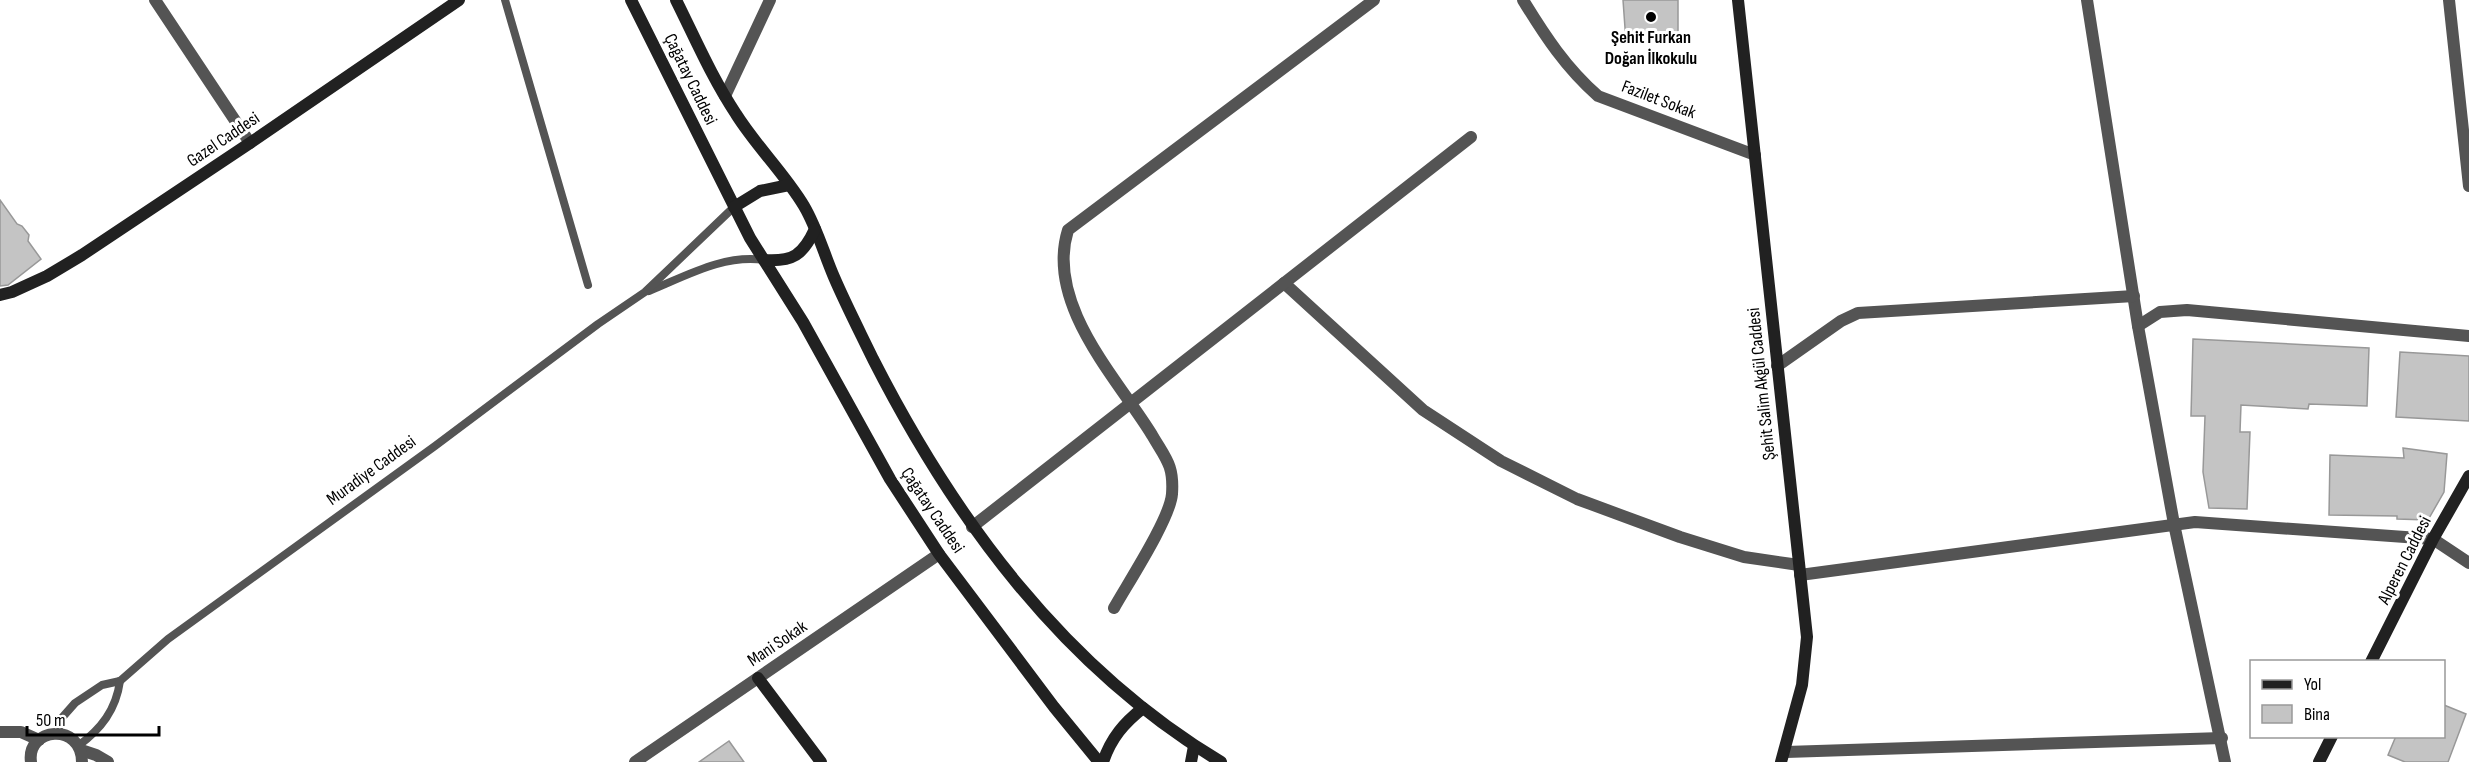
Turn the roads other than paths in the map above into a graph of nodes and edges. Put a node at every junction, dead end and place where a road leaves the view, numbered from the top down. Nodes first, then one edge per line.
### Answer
1 (155, 0) edge
2 (459, 0) edge
3 (505, 0) edge
4 (631, 0) edge
5 (676, 0) edge
6 (770, 0) edge
7 (1374, 0) edge
8 (1522, 0) edge
9 (1738, 0) edge
10 (2087, 0) edge
11 (2449, 0) edge
12 (725, 96) junction
13 (1471, 136) dead end
14 (250, 143) junction
15 (1755, 155) junction
16 (789, 185) junction
17 (2469, 186) edge
18 (734, 207) junction
19 (815, 229) junction
20 (764, 260) junction
21 (1284, 283) junction
22 (588, 285) dead end
23 (645, 292) junction
24 (0, 295) edge
25 (2134, 296) junction
26 (2138, 326) junction
27 (2469, 336) edge
28 (1777, 366) junction
29 (1130, 403) junction
30 (2469, 476) edge
31 (2174, 524) junction
32 (972, 527) junction
33 (2433, 539) junction
34 (939, 554) junction
35 (2469, 562) edge
36 (1799, 570) junction
37 (1114, 608) dead end
38 (2373, 660) edge
39 (758, 678) junction
40 (120, 681) junction
41 (1143, 708) junction
42 (0, 732) edge
43 (58, 733) junction
44 (2222, 738) junction
45 (2331, 738) edge
46 (39, 740) junction
47 (1194, 746) junction
48 (80, 753) edge
49 (1784, 757) edge
50 (31, 762) edge
51 (108, 762) edge
52 (635, 762) edge
53 (821, 762) edge
54 (1101, 762) edge
55 (1191, 762) edge
56 (1221, 762) edge
57 (2226, 762) edge
58 (2319, 762) edge

1 - 14 street
2 - 14 main road, Gazel Caddesi
3 - 22 lane
4 - 18 main road, Çağatay Caddesi
5 - 12 main road, Çağatay Caddesi
6 - 12 street
7 - 29 street
8 - 15 street, Fazilet Sokak
9 - 15 main road, Şehit Salim Akgül Caddesi
10 - 25 street
11 - 17 street
12 - 16 main road, Çağatay Caddesi
13 - 21 street
14 - 24 main road, Gazel Caddesi
15 - 28 main road, Şehit Salim Akgül Caddesi
16 - 18 main road
16 - 19 main road, Çağatay Caddesi
18 - 20 main road, Çağatay Caddesi
18 - 23 lane, Muradiye Caddesi
19 - 20 main road
19 - 32 main road, Çağatay Caddesi
20 - 23 lane, Muradiye Caddesi
20 - 34 main road, Çağatay Caddesi
21 - 29 street
21 - 36 street
23 - 40 lane, Muradiye Caddesi
25 - 26 street
25 - 28 street
26 - 27 street
26 - 31 street
28 - 36 main road, Şehit Salim Akgül Caddesi
29 - 32 street
29 - 37 street
30 - 33 main road, Alperen Caddesi
31 - 33 street
31 - 36 street
31 - 44 street
32 - 41 main road, Çağatay Caddesi
33 - 35 street
33 - 38 main road, Alperen Caddesi
34 - 39 street, Mani Sokak
34 - 54 main road, Çağatay Caddesi
36 - 49 main road, Şehit Salim Akgül Caddesi
39 - 52 street, Mani Sokak
39 - 53 main road
40 - 43 lane, Muradiye Caddesi
40 - 48 lane
41 - 47 main road, Çağatay Caddesi
41 - 54 main road, Çağatay Caddesi
42 - 46 street
43 - 46 street
43 - 48 street
44 - 49 street
44 - 57 street
45 - 58 main road
46 - 50 street
47 - 55 main road
47 - 56 main road, Çağatay Caddesi
48 - 51 street

